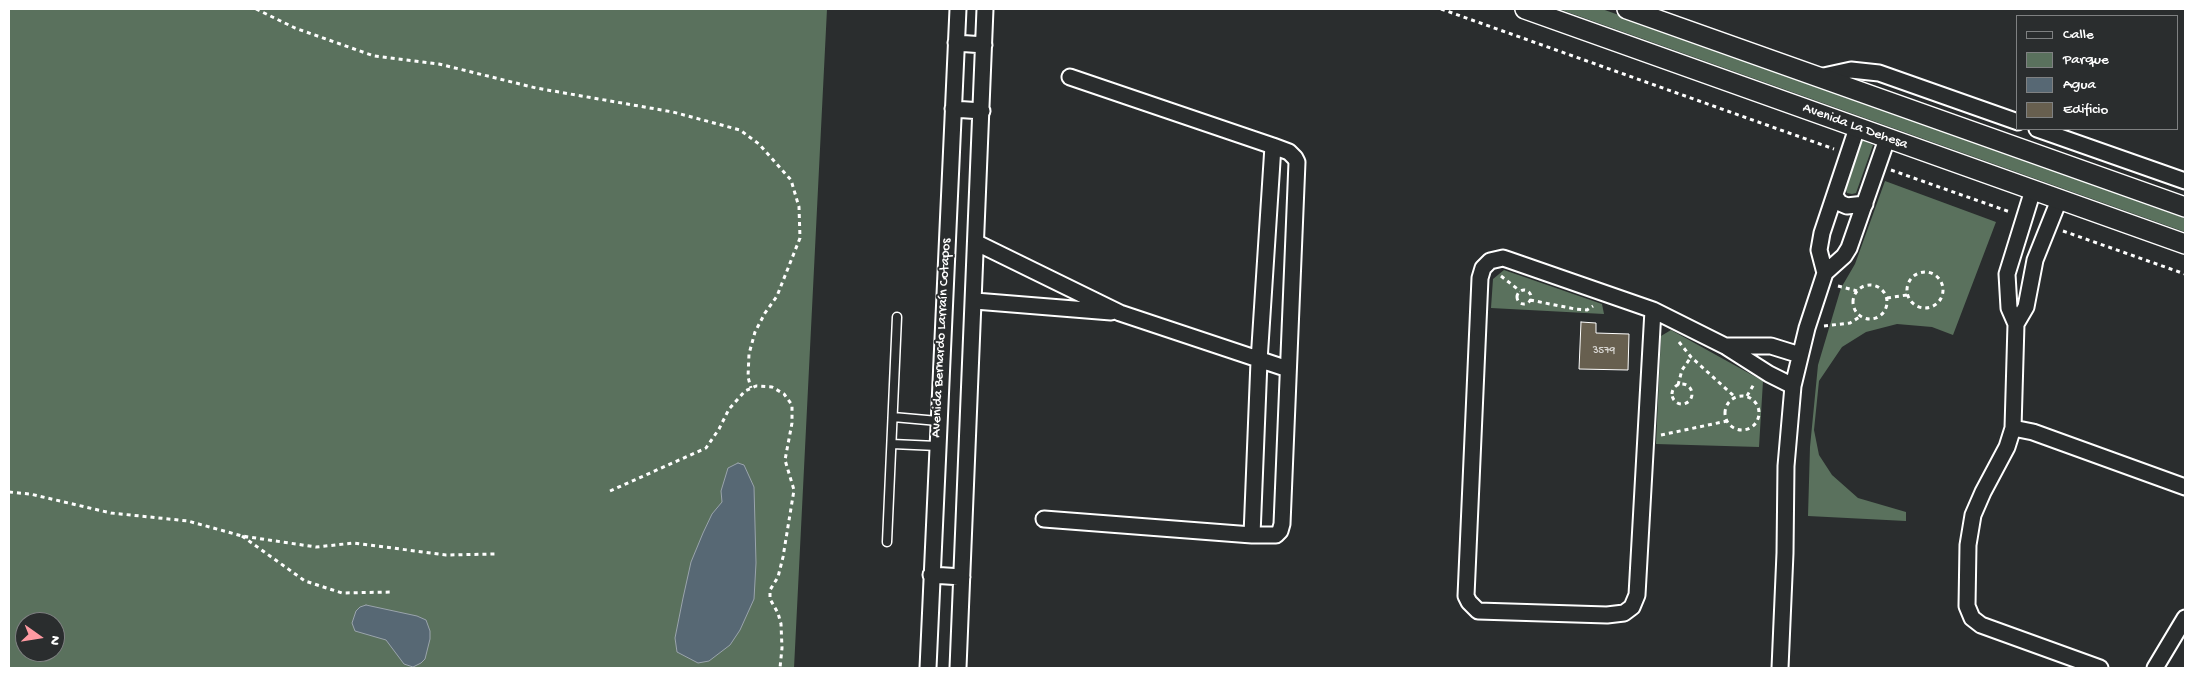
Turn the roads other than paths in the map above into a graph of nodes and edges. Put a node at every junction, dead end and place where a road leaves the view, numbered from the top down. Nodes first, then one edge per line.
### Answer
1 (958, 9) edge
2 (985, 9) edge
3 (1525, 9) edge
4 (1627, 9) edge
5 (956, 43) junction
6 (984, 45) junction
7 (1819, 77) junction
8 (1070, 78) dead end
9 (952, 109) junction
10 (982, 111) junction
11 (2016, 121) edge
12 (1857, 128) junction
13 (2041, 130) edge
14 (1888, 139) junction
15 (1273, 146) junction
16 (2185, 181) edge
17 (2033, 190) junction
18 (1835, 196) junction
19 (2059, 200) junction
20 (1865, 204) junction
21 (2185, 207) edge
22 (977, 242) junction
23 (2185, 244) edge
24 (2013, 253) junction
25 (2035, 260) junction
26 (1825, 273) junction
27 (975, 301) junction
28 (1653, 310) junction
29 (1120, 313) junction
30 (897, 317) dead end
31 (2016, 324) junction
32 (1725, 346) junction
33 (1800, 355) junction
34 (1259, 361) junction
35 (1288, 369) junction
36 (1793, 386) junction
37 (893, 417) junction
38 (938, 421) junction
39 (2013, 428) junction
40 (892, 444) junction
41 (937, 446) junction
42 (2185, 487) edge
43 (1044, 519) dead end
44 (1252, 536) junction
45 (887, 542) dead end
46 (931, 575) junction
47 (962, 577) junction
48 (2185, 618) edge
49 (928, 668) edge
50 (958, 668) edge
51 (1780, 668) edge
52 (2100, 668) edge
53 (2155, 668) edge

1 - 5 street, Avenida Bernardo Larraín Cotapos
2 - 6 street
3 - 12 street, Avenida La Dehesa
4 - 7 street
5 - 6 street
5 - 9 street, Avenida Bernardo Larraín Cotapos
6 - 10 street
7 - 11 street
7 - 21 street
8 - 15 street
9 - 10 street
9 - 38 street, Avenida Bernardo Larraín Cotapos
10 - 22 street
12 - 14 street, Avenida La Dehesa
12 - 18 street
13 - 16 street
14 - 17 street, Avenida La Dehesa
14 - 20 street
15 - 34 street
15 - 35 street
17 - 19 street, Avenida La Dehesa
17 - 24 street
18 - 20 street
18 - 26 street
19 - 23 street, Avenida La Dehesa
19 - 25 street
20 - 26 street
22 - 27 street
22 - 29 street
24 - 25 street
24 - 31 street
25 - 31 street
26 - 33 street
27 - 29 street
27 - 47 street
28 - 28 street
28 - 32 street
29 - 34 street
30 - 37 lane
31 - 39 street
32 - 33 street
32 - 36 street
33 - 36 street
34 - 35 street
34 - 44 street
35 - 44 street
36 - 51 street
37 - 38 lane
37 - 40 lane
38 - 41 street, Avenida Bernardo Larraín Cotapos
39 - 42 street
39 - 52 street
40 - 41 lane
40 - 45 lane
41 - 46 street, Avenida Bernardo Larraín Cotapos
43 - 44 street
46 - 47 street
46 - 49 street, Avenida Bernardo Larraín Cotapos
47 - 50 street
48 - 53 street

